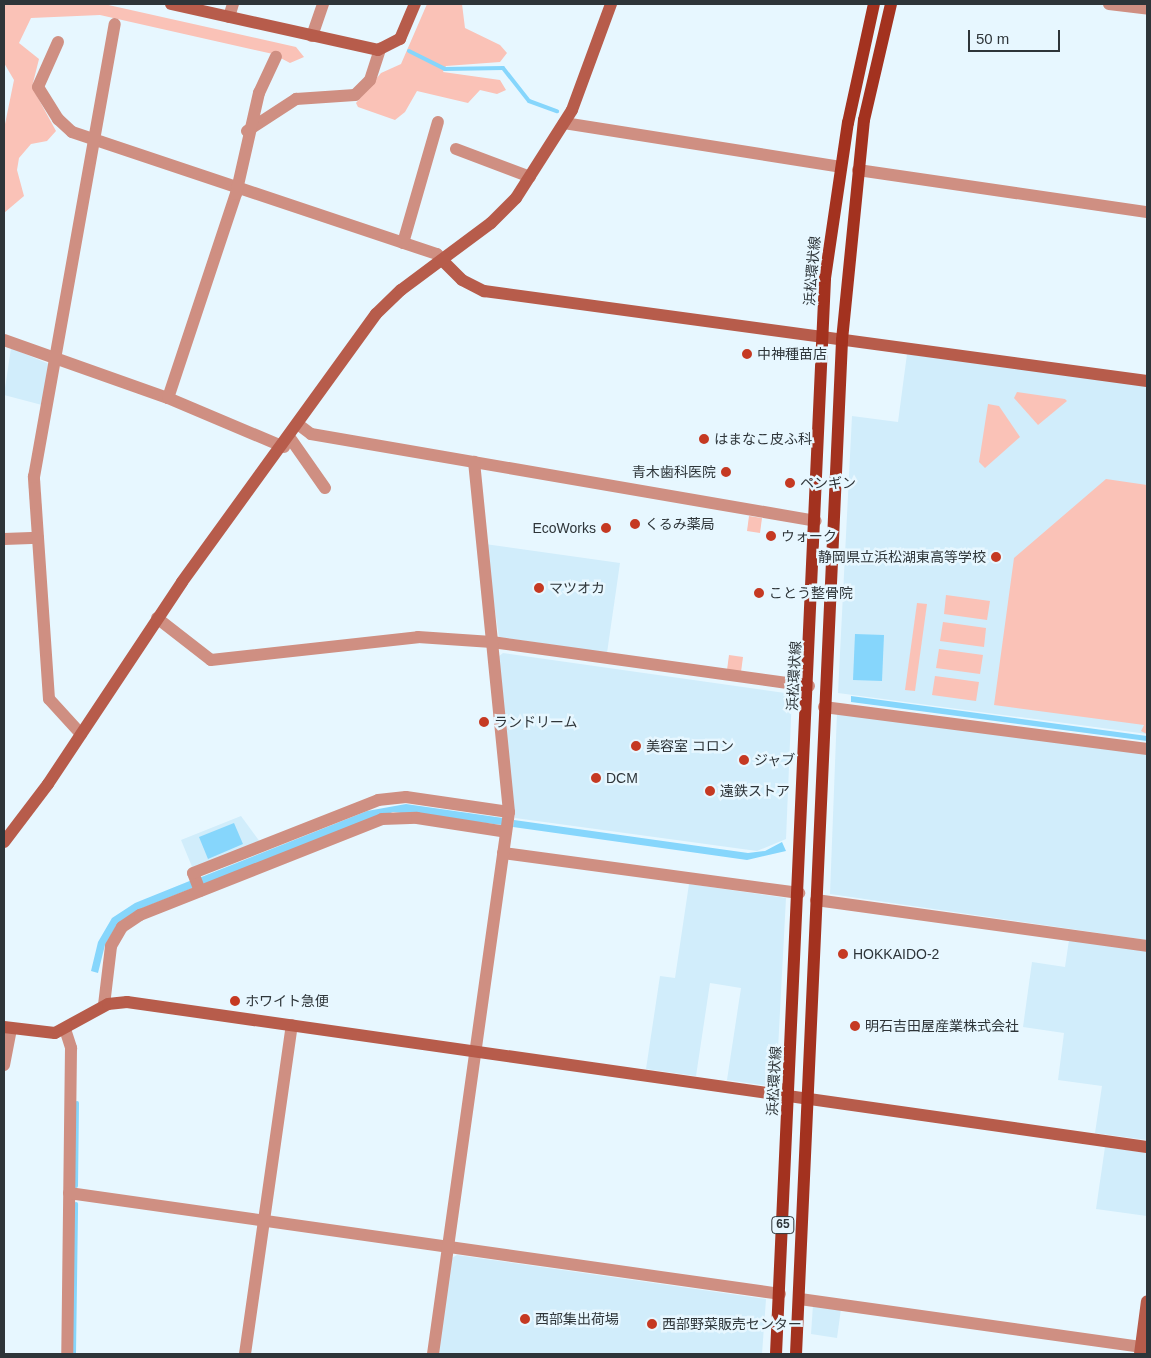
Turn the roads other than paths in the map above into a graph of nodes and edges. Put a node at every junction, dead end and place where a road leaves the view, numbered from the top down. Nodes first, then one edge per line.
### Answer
1 (171, 4) edge
2 (233, 4) edge
3 (323, 4) edge
4 (415, 4) edge
5 (612, 4) edge
6 (874, 4) edge
7 (891, 4) edge
8 (1109, 4) edge
9 (188, 6) edge
10 (1147, 9) edge
11 (229, 17) junction
12 (115, 24) dead end
13 (312, 36) junction
14 (58, 42) dead end
15 (380, 50) junction
16 (276, 57) dead end
17 (438, 122) dead end
18 (564, 123) junction
19 (247, 131) junction
20 (94, 142) junction
21 (456, 149) dead end
22 (841, 167) junction
23 (858, 170) junction
24 (530, 176) junction
25 (237, 189) junction
26 (1147, 212) edge
27 (402, 243) junction
28 (442, 260) junction
29 (823, 337) junction
30 (4, 340) edge
31 (842, 340) junction
32 (55, 356) junction
33 (1147, 381) edge
34 (168, 398) junction
35 (299, 425) junction
36 (287, 442) junction
37 (474, 462) junction
38 (326, 488) dead end
39 (816, 521) junction
40 (38, 538) junction
41 (4, 539) edge
42 (157, 618) junction
43 (492, 642) junction
44 (808, 686) junction
45 (824, 707) junction
46 (81, 734) junction
47 (1147, 749) edge
48 (509, 812) junction
49 (506, 832) junction
50 (6, 833) edge
51 (503, 853) junction
52 (200, 891) junction
53 (799, 894) junction
54 (816, 900) junction
55 (1147, 946) edge
56 (104, 1006) junction
57 (292, 1025) junction
58 (8, 1028) edge
59 (64, 1029) junction
60 (476, 1051) junction
61 (4, 1065) edge
62 (788, 1096) junction
63 (809, 1099) junction
64 (1147, 1147) edge
65 (69, 1193) junction
66 (264, 1221) junction
67 (448, 1247) junction
68 (780, 1294) junction
69 (800, 1299) junction
70 (1147, 1301) edge
71 (1140, 1351) edge
72 (68, 1354) edge
73 (245, 1354) edge
74 (433, 1354) edge
75 (776, 1354) edge
76 (796, 1354) edge

1 - 9 street
2 - 11 street
3 - 13 street
4 - 15 street
5 - 18 street
6 - 22 main road, 浜松環状線 / 65
7 - 23 main road, 65
8 - 10 street
9 - 11 street
11 - 13 street
12 - 20 street
13 - 15 street
14 - 20 street
15 - 19 street
16 - 19 street
17 - 27 street
18 - 22 street
18 - 24 street
19 - 25 street
20 - 25 street
20 - 32 street
21 - 24 street
22 - 29 main road, 浜松環状線 / 65
23 - 26 street
23 - 31 main road, 65
24 - 28 street
25 - 27 street
25 - 34 street
27 - 28 street
28 - 29 street
28 - 35 street
29 - 31 street
29 - 39 main road, 浜松環状線 / 65
30 - 32 street
31 - 33 street
31 - 45 main road, 65
32 - 34 street
32 - 40 street
34 - 36 street
35 - 36 street
35 - 37 street
36 - 38 street
36 - 42 street
37 - 39 street
37 - 43 street
39 - 44 main road, 浜松環状線 / 65
40 - 41 street
40 - 46 street
42 - 43 street
42 - 46 street
43 - 44 street
43 - 48 street
44 - 53 main road, 浜松環状線 / 65
45 - 47 street
45 - 54 main road, 65
46 - 50 street
48 - 49 street
48 - 52 street
49 - 51 street
49 - 52 street
51 - 53 street
51 - 60 street
52 - 56 street
53 - 62 main road, 浜松環状線 / 65
54 - 55 street
54 - 63 main road, 65
56 - 57 street
56 - 59 street
57 - 60 street
57 - 66 street
58 - 59 street
58 - 61 street
59 - 65 street
60 - 62 street
60 - 67 street
62 - 63 street
62 - 68 main road, 浜松環状線 / 65
63 - 64 street
63 - 69 main road, 65
65 - 66 street
65 - 72 street
66 - 67 street
66 - 73 street
67 - 68 street
67 - 74 street
68 - 75 main road, 浜松環状線 / 65
69 - 71 street
69 - 76 main road, 65
70 - 71 street

